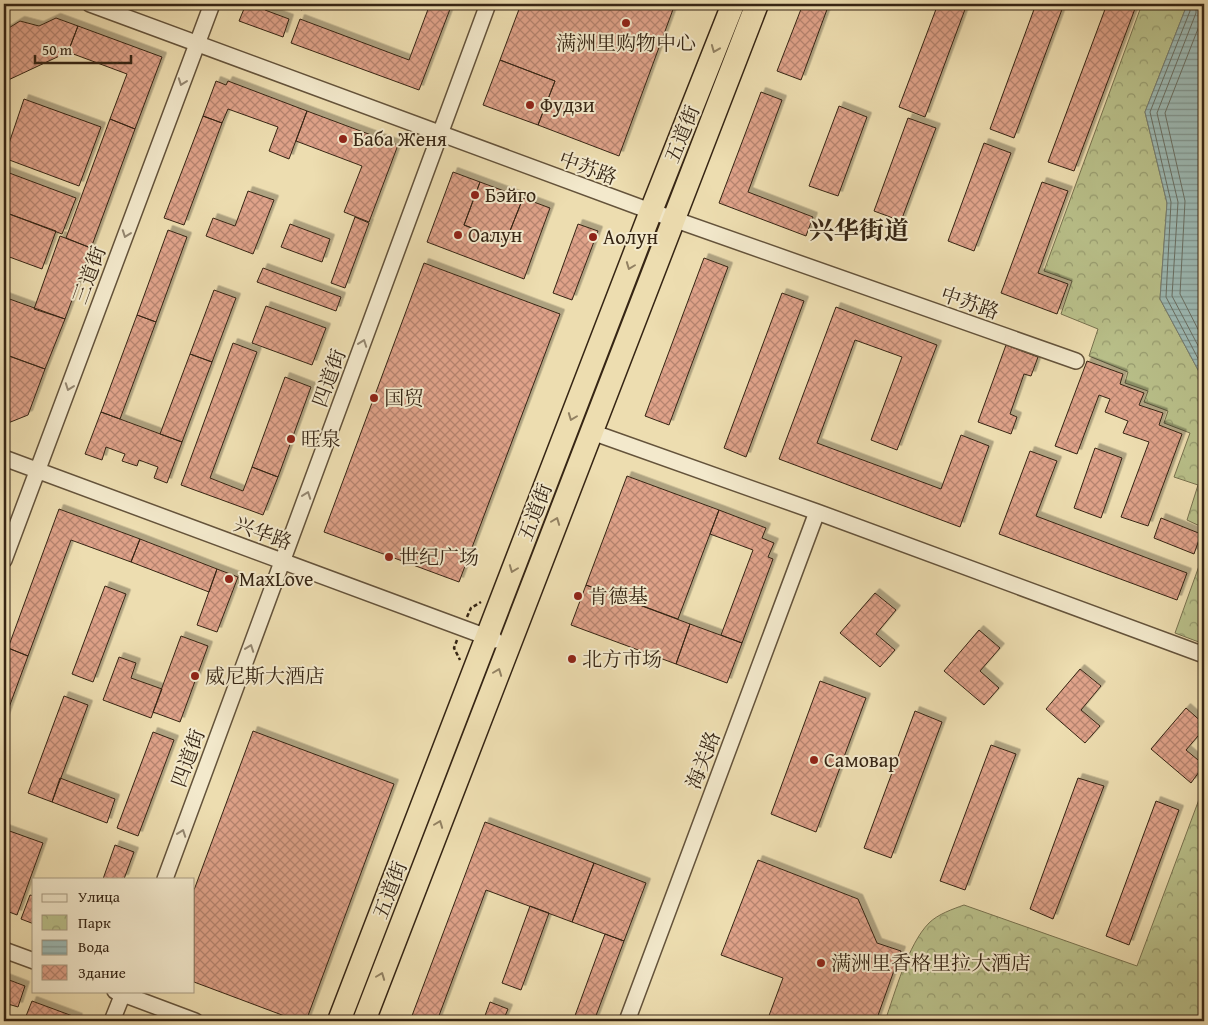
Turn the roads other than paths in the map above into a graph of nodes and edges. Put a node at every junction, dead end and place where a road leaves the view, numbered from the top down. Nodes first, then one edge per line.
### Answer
1 (90, 4) edge
2 (212, 4) edge
3 (488, 4) edge
4 (733, 4) edge
5 (756, 4) edge
6 (197, 44) junction
7 (440, 135) junction
8 (651, 211) junction
9 (672, 219) junction
10 (1076, 362) dead end
11 (603, 436) dead end
12 (4, 458) edge
13 (38, 470) junction
14 (817, 512) junction
15 (4, 560) edge
16 (282, 561) junction
17 (487, 637) junction
18 (508, 646) junction
19 (1204, 655) edge
20 (165, 878) edge
21 (4, 950) edge
22 (32, 960) edge
23 (120, 992) edge
24 (112, 1021) edge
25 (195, 1021) edge
26 (339, 1021) edge
27 (364, 1021) edge
28 (627, 1021) edge

1 - 6 street, 中苏路
2 - 6 street, 三道街
3 - 7 street, 四道街
4 -> 8 highway, 五道街
5 - 9 highway, 五道街
6 - 7 street, 中苏路
6 -> 13 street, 三道街
7 - 8 street, 中苏路
16 -> 7 street, 四道街
8 - 9 street, 中苏路
8 -> 17 highway, 五道街
9 - 10 street, 中苏路
18 -> 9 highway, 五道街
11 - 14 street
12 - 13 street, 兴华路
13 - 15 street, 三道街
13 - 16 street, 兴华路
14 - 19 street
14 - 28 street, 海关路
16 - 17 street, 兴华路
20 -> 16 street, 四道街
17 - 18 street, 兴华路
17 - 26 highway, 五道街
27 -> 18 highway, 五道街
21 - 22 street
23 - 24 street
23 - 25 street

